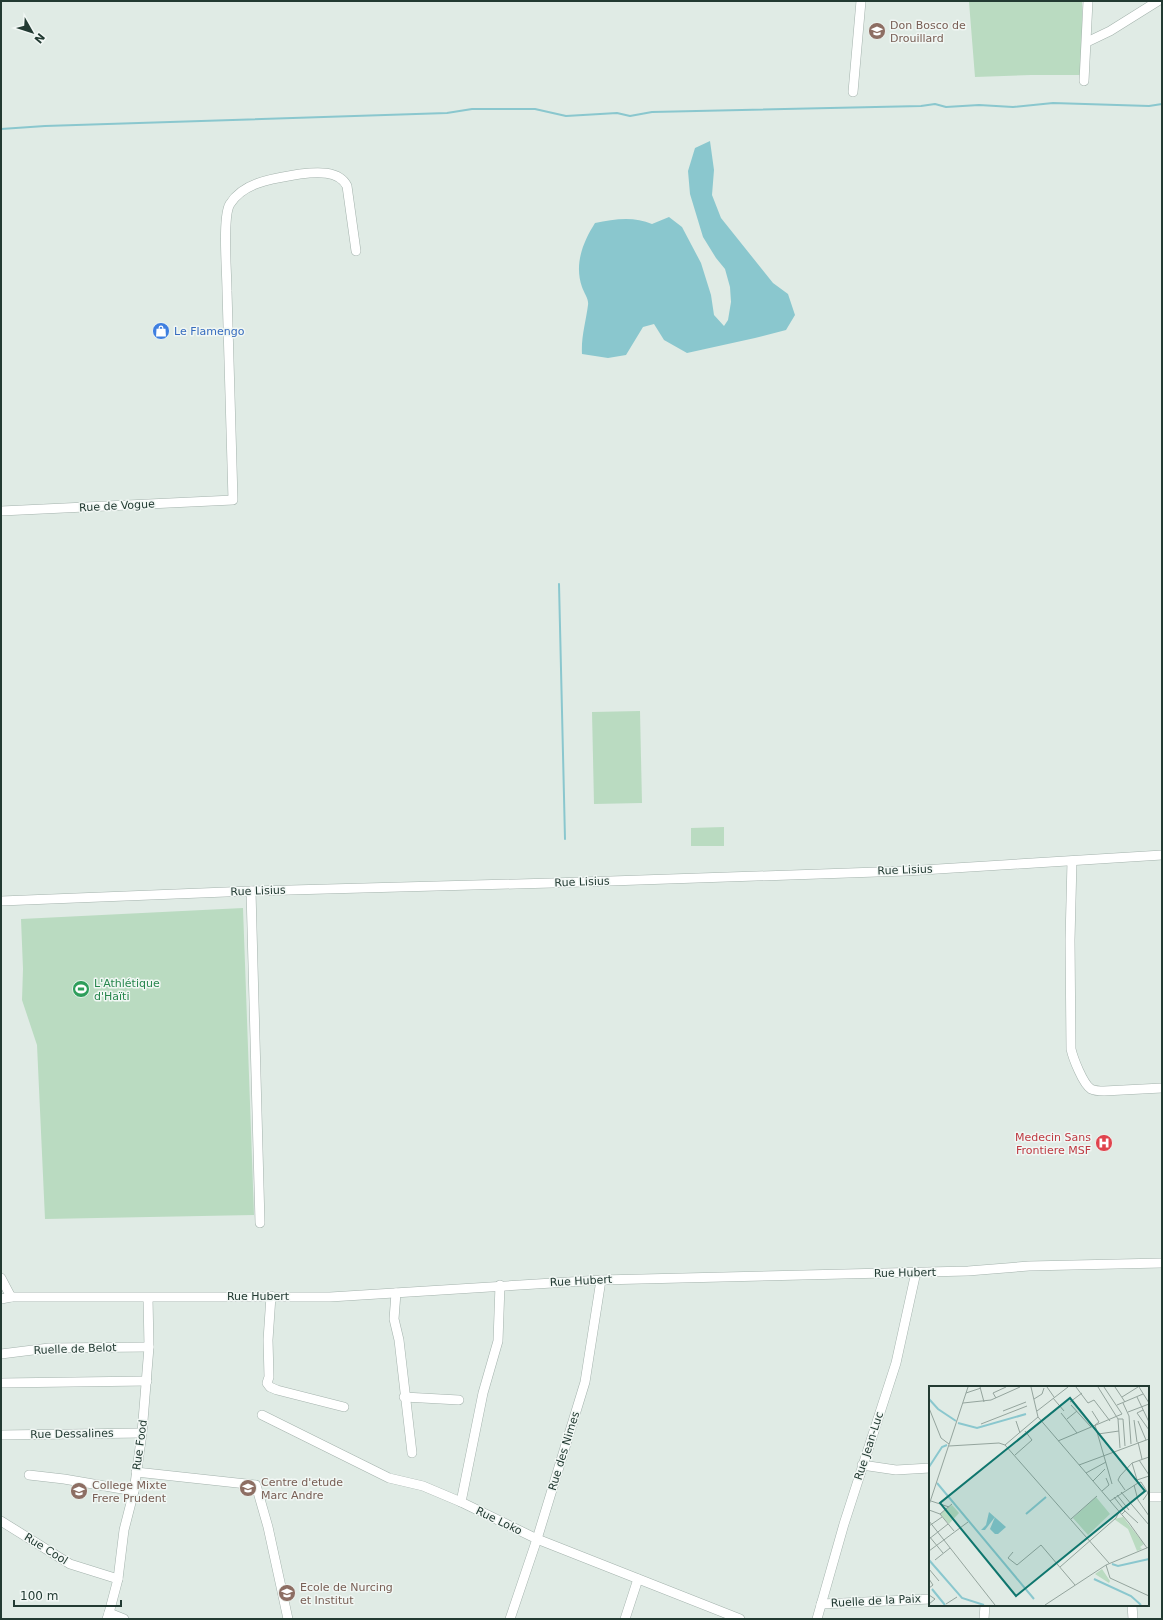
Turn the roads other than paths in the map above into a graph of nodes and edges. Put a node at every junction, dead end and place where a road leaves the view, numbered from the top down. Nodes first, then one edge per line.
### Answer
1 (861, 1) edge
2 (1088, 1) edge
3 (1158, 1) edge
4 (1087, 42) junction
5 (1084, 81) dead end
6 (853, 92) dead end
7 (356, 251) dead end
8 (1, 511) edge
9 (1162, 855) edge
10 (1072, 861) junction
11 (252, 891) junction
12 (1, 901) edge
13 (1162, 1088) edge
14 (260, 1223) dead end
15 (1162, 1263) edge
16 (916, 1272) junction
17 (1, 1278) edge
18 (601, 1280) junction
19 (500, 1285) junction
20 (396, 1292) junction
21 (271, 1296) junction
22 (11, 1297) junction
23 (148, 1298) junction
24 (1, 1299) edge
25 (149, 1347) junction
26 (1, 1354) edge
27 (147, 1381) junction
28 (1, 1382) edge
29 (404, 1397) junction
30 (459, 1400) dead end
31 (344, 1407) dead end
32 (262, 1415) dead end
33 (142, 1433) junction
34 (1, 1435) edge
35 (412, 1453) dead end
36 (862, 1465) junction
37 (929, 1468) edge
38 (136, 1472) junction
39 (29, 1476) dead end
40 (134, 1491) junction
41 (1149, 1497) edge
42 (1162, 1497) edge
43 (461, 1502) junction
44 (1, 1521) edge
45 (537, 1539) junction
46 (118, 1579) junction
47 (638, 1579) junction
48 (929, 1598) edge
49 (821, 1604) junction
50 (985, 1606) edge
51 (1132, 1606) edge
52 (718, 1615) edge
53 (108, 1616) edge
54 (124, 1619) edge
55 (288, 1619) edge
56 (510, 1619) edge
57 (625, 1619) edge
58 (740, 1619) edge
59 (817, 1619) edge
60 (984, 1619) edge
61 (1133, 1619) edge

1 - 6 street
2 - 4 street
3 - 4 street
4 - 5 street
7 - 8 street, Rue de Vogue
9 - 10 street, Rue Lisius
10 - 11 street, Rue Lisius
10 - 13 street
11 - 12 street, Rue Lisius
11 - 14 street
15 - 16 street, Rue Hubert
16 - 18 street, Rue Hubert
16 - 36 street, Rue Jean-Luc
17 - 22 street
18 - 19 street, Rue Hubert
18 - 45 street, Rue des Nimes
19 - 20 street, Rue Hubert
19 - 43 street
20 - 21 street, Rue Hubert
20 - 29 street
21 - 23 street, Rue Hubert
21 - 31 street
22 - 23 street, Rue Hubert
22 - 24 street, Rue Hubert
23 - 25 street, Rue Food
25 - 26 street, Ruelle de Belot
25 - 27 street, Rue Food
27 - 28 street
27 - 33 street, Rue Food
29 - 30 street
29 - 35 street
32 - 43 street, Rue Loko
33 - 34 street, Rue Dessalines
33 - 38 street, Rue Food
36 - 37 street
36 - 49 street, Rue Jean-Luc
38 - 40 street, Rue Food
38 - 55 street
39 - 40 street
40 - 46 street, Rue Food
41 - 42 street
43 - 45 street, Rue Loko
44 - 46 street, Rue Cool
45 - 47 street, Rue Loko
45 - 56 street, Rue des Nimes
46 - 53 street, Rue Food
47 - 52 street, Rue Loko
47 - 57 street
48 - 49 street, Ruelle de la Paix
49 - 59 street, Rue Jean-Luc
50 - 60 street
51 - 61 street
52 - 58 street, Rue Loko
53 - 54 street

